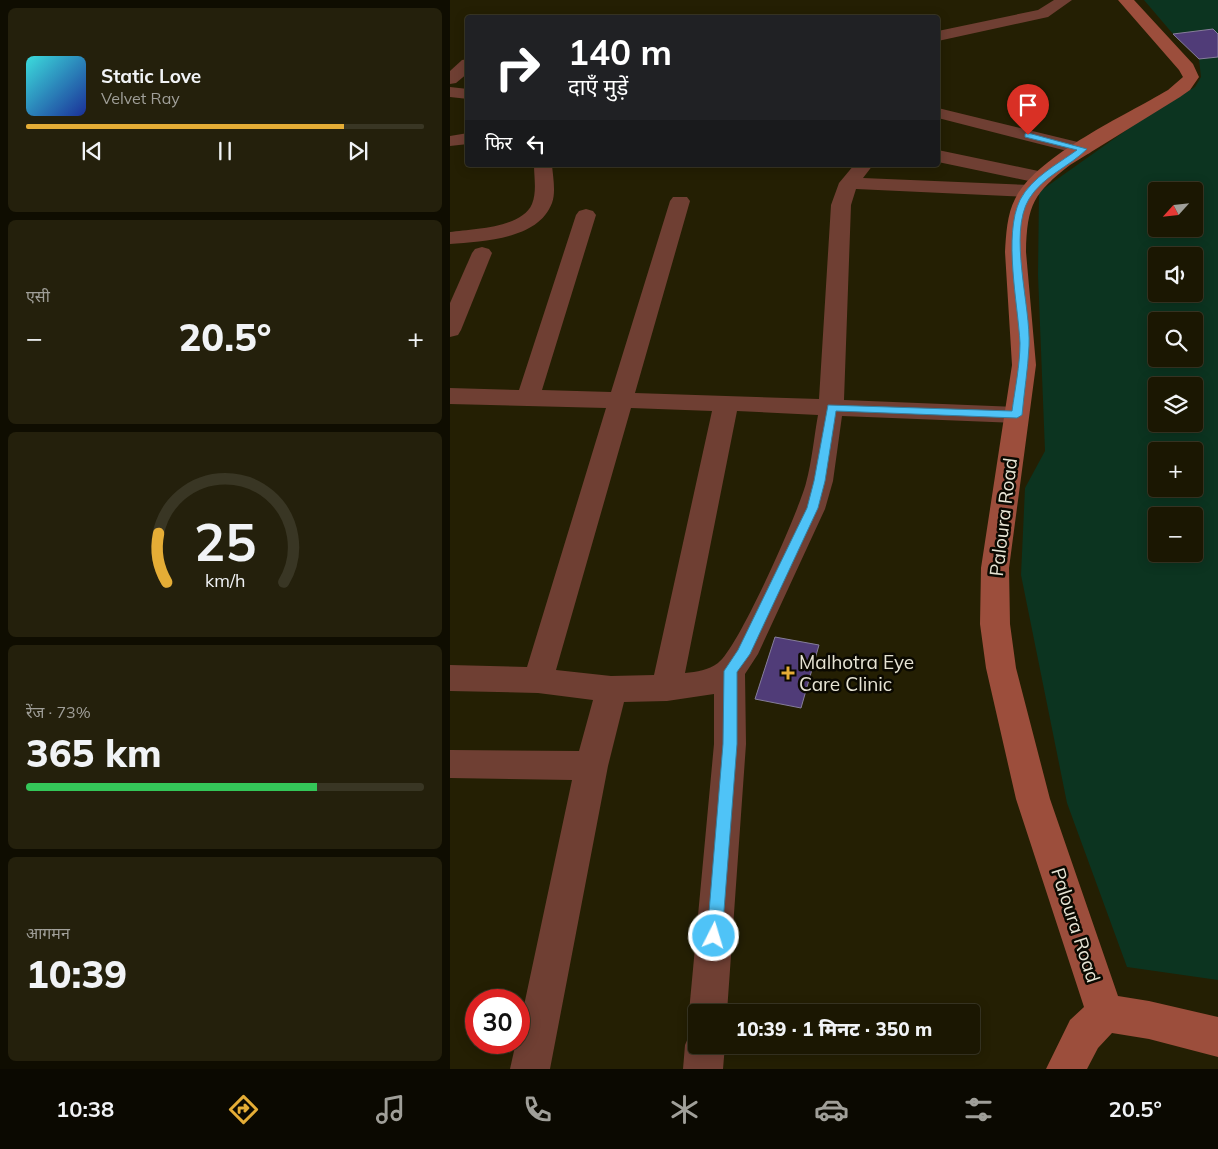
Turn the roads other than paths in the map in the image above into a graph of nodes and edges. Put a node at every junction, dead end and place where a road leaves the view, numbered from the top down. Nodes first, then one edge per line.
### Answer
1 (1064, 0) edge
2 (1126, 0) edge
3 (940, 36) edge
4 (465, 66) edge
5 (450, 79) edge
6 (450, 92) edge
7 (465, 94) edge
8 (940, 113) edge
9 (465, 138) edge
10 (450, 141) edge
11 (1083, 149) junction
12 (940, 157) edge
13 (543, 167) edge
14 (862, 167) edge
15 (849, 183) junction
16 (1037, 184) junction
17 (680, 201) dead end
18 (586, 215) dead end
19 (450, 238) edge
20 (482, 253) dead end
21 (450, 330) edge
22 (450, 396) edge
23 (528, 398) junction
24 (622, 401) junction
25 (726, 403) junction
26 (831, 408) junction
27 (1017, 415) junction
28 (730, 671) junction
29 (450, 678) edge
30 (538, 680) junction
31 (667, 688) junction
32 (611, 689) junction
33 (592, 766) junction
34 (451, 768) edge
35 (709, 1004) edge
36 (1105, 1013) junction
37 (1218, 1037) edge
38 (704, 1054) edge
39 (530, 1069) edge
40 (703, 1069) edge
41 (1066, 1069) edge

1 - 3 street
2 - 11 main road, Paloura Road
4 - 5 street
6 - 7 street
8 - 11 street
9 - 10 street
11 - 16 main road, Paloura Road
12 - 16 street
13 - 19 street
14 - 15 street
15 - 16 street
15 - 26 street
16 - 27 main road, Paloura Road
17 - 24 street
18 - 23 street
20 - 21 street
22 - 23 street
23 - 24 street
24 - 25 street
24 - 30 street
25 - 26 street
25 - 31 street
26 - 27 street
26 - 28 street
27 - 36 main road, Paloura Road
28 - 31 street
28 - 35 street
29 - 30 street
30 - 32 street
31 - 32 street
32 - 33 street
33 - 34 street
33 - 39 street
36 - 37 main road
36 - 41 main road
38 - 40 street

